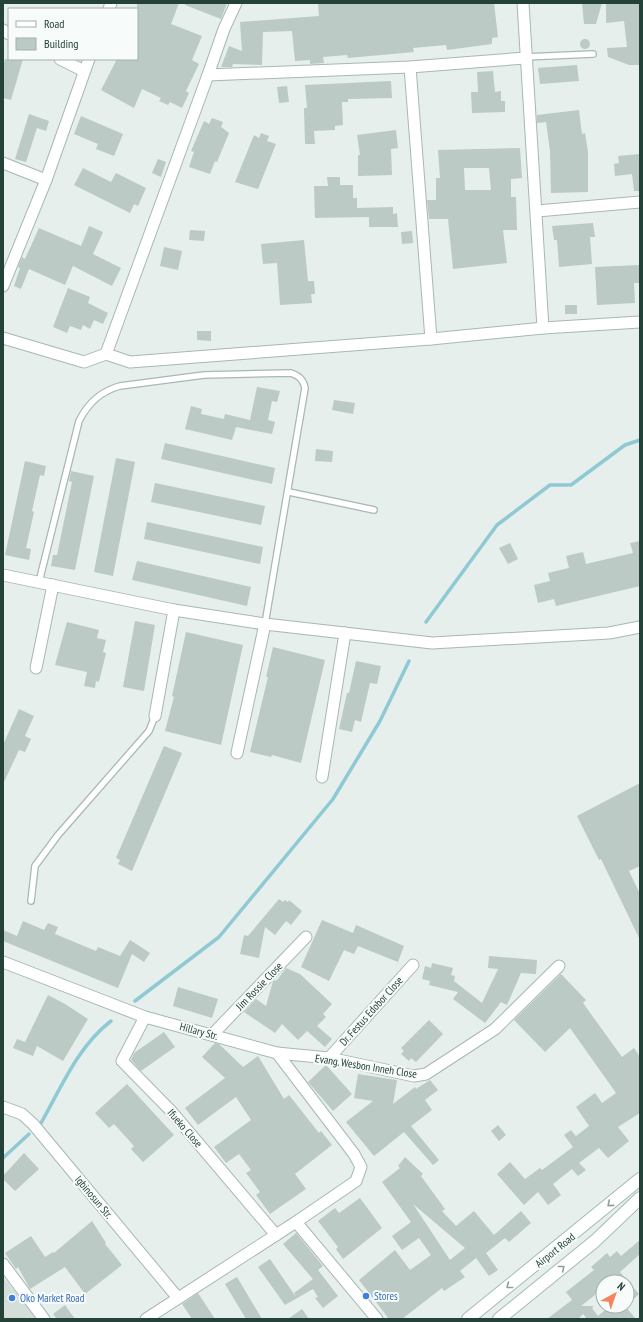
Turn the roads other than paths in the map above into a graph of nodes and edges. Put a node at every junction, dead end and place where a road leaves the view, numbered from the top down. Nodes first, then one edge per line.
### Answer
1 (236, 3) edge
2 (522, 3) edge
3 (593, 54) dead end
4 (525, 58) junction
5 (62, 60) edge
6 (89, 60) edge
7 (410, 67) junction
8 (84, 71) junction
9 (208, 75) junction
10 (3, 163) edge
11 (46, 180) junction
12 (640, 202) edge
13 (537, 211) junction
14 (3, 286) edge
15 (640, 322) edge
16 (544, 328) junction
17 (3, 338) edge
18 (431, 339) junction
19 (106, 354) junction
20 (289, 492) junction
21 (374, 510) dead end
22 (3, 575) edge
23 (39, 582) junction
24 (53, 585) junction
25 (174, 610) junction
26 (265, 624) junction
27 (640, 627) edge
28 (345, 633) junction
29 (36, 668) dead end
30 (155, 716) joint
31 (237, 753) dead end
32 (322, 777) dead end
33 (31, 901) dead end
34 (306, 938) dead end
35 (3, 962) edge
36 (413, 965) dead end
37 (559, 966) dead end
38 (145, 1017) junction
39 (212, 1035) junction
40 (278, 1054) junction
41 (329, 1058) junction
42 (3, 1107) edge
43 (640, 1179) edge
44 (640, 1198) edge
45 (296, 1222) junction
46 (276, 1235) junction
47 (3, 1264) edge
48 (178, 1298) junction
49 (44, 1319) edge
50 (146, 1319) edge
51 (377, 1319) edge
52 (468, 1319) edge
53 (499, 1319) edge

1 - 9 street
2 - 4 street
3 - 4 lane
4 - 7 street
4 - 13 street
5 - 8 street
6 - 8 street
7 - 9 street
7 - 18 street
8 - 11 street
9 - 19 street
10 - 11 street
11 - 14 street
12 - 13 street
13 - 16 street
15 - 16 street
16 - 18 street
17 - 19 street
18 - 19 street
20 - 21 lane
20 - 23 lane
20 - 26 lane
22 - 23 street
23 - 24 street
24 - 25 street
24 - 29 street
25 - 26 street
25 - 30 street
26 - 28 street
26 - 31 street
27 - 28 street
28 - 32 street
30 - 33 lane
34 - 39 street, Jim Rossie Close
35 - 38 street, Hillary Str.
36 - 41 street, Dr. Festus Edobor Close
37 - 41 street, Evang. Wesbon Inneh Close
38 - 39 street, Hillary Str.
38 - 46 street, Ifueko Close
39 - 40 street, Hillary Str.
40 - 41 street, Evang. Wesbon Inneh Close
40 - 45 street
42 - 48 street, Igbinosun Str.
43 -> 52 main road, Airport Road
53 -> 44 main road, Airport Road
45 - 46 street
45 - 51 street
46 - 48 street
47 - 49 street
48 - 50 street

